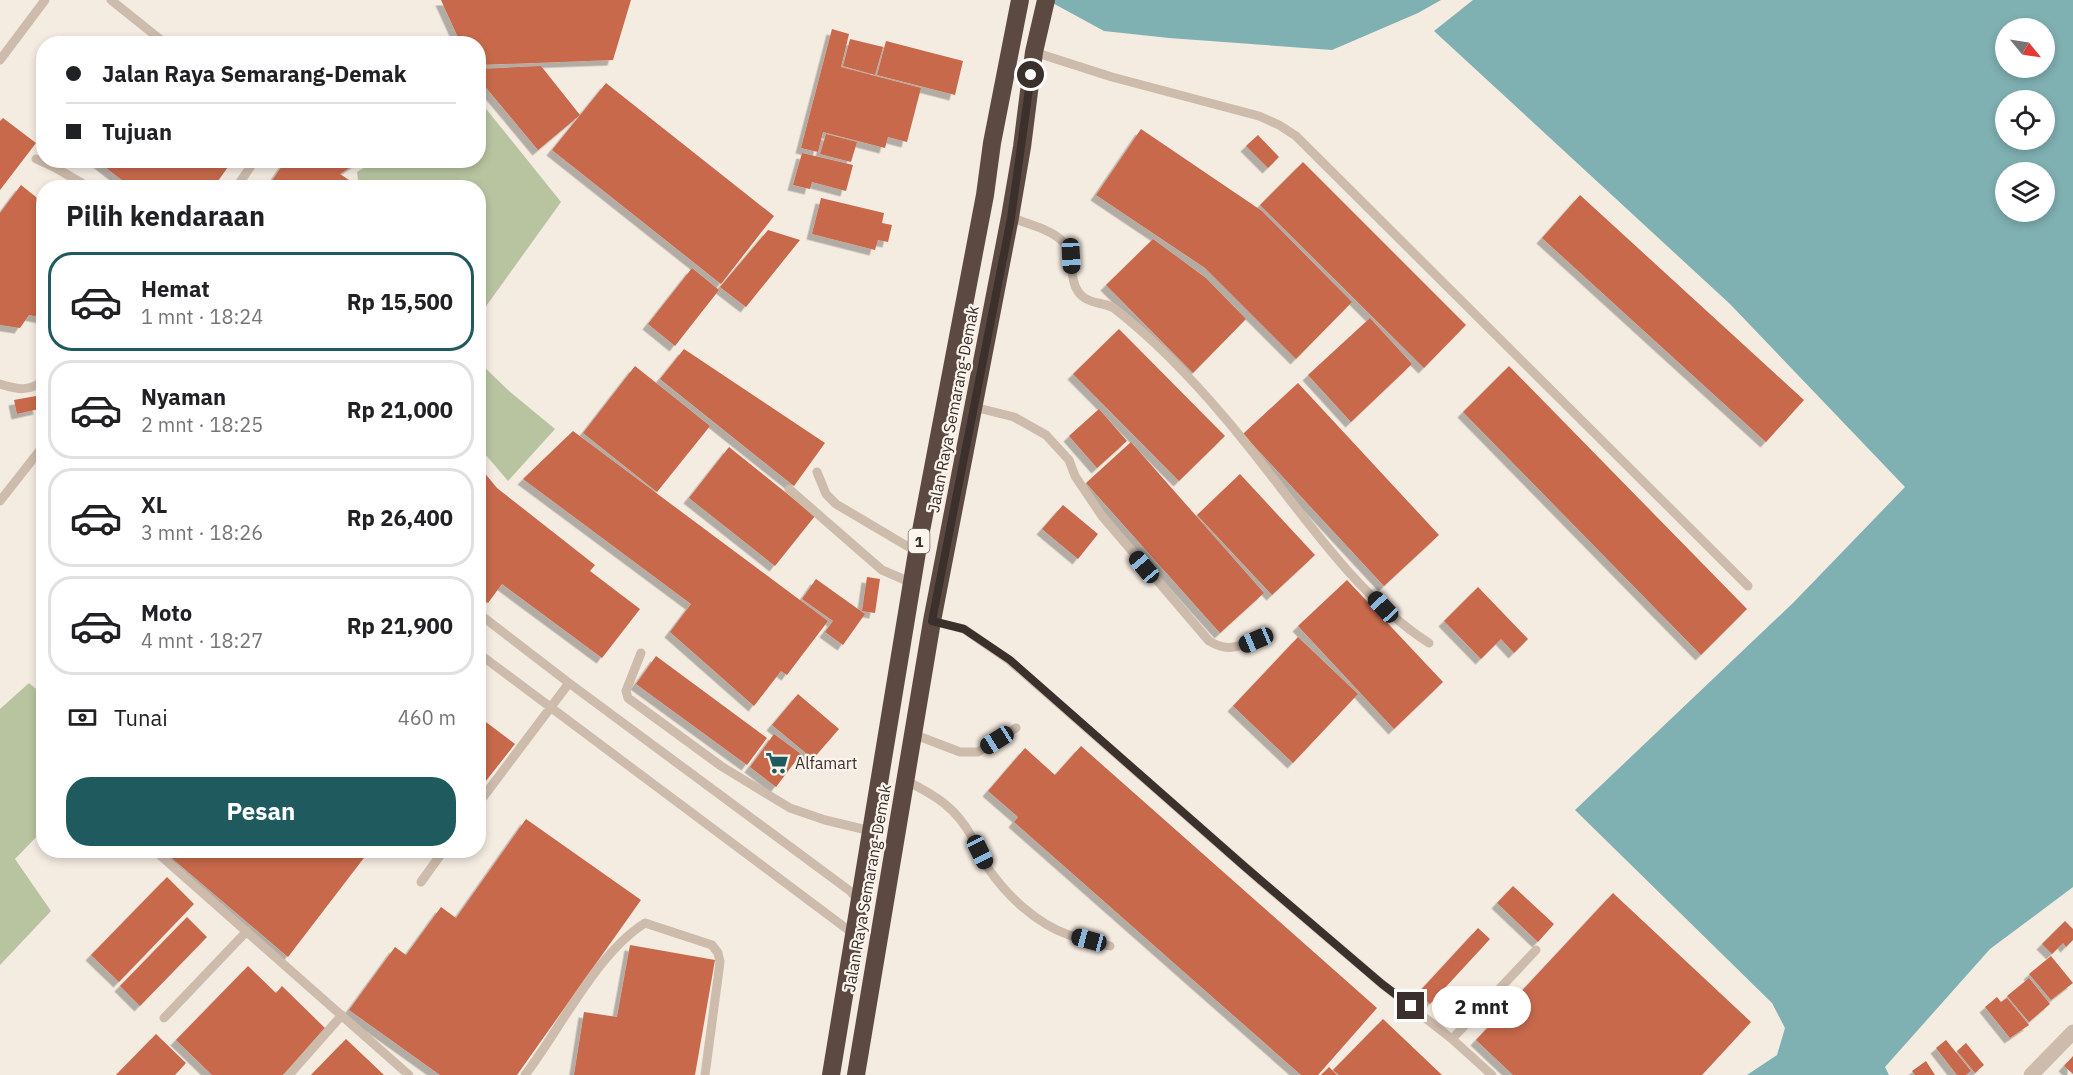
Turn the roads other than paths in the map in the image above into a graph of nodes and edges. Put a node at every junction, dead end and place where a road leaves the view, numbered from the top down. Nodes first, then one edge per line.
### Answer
1 (45, 0) edge
2 (111, 0) edge
3 (1019, 4) edge
4 (1045, 4) edge
5 (156, 36) edge
6 (1034, 52) junction
7 (0, 60) edge
8 (57, 168) edge
9 (77, 180) edge
10 (1011, 218) junction
11 (0, 384) edge
12 (36, 384) edge
13 (974, 407) junction
14 (36, 454) edge
15 (817, 472) dead end
16 (789, 489) dead end
17 (0, 501) edge
18 (917, 552) junction
19 (912, 583) junction
20 (1748, 586) dead end
21 (486, 619) edge
22 (932, 621) junction
23 (1256, 640) dead end
24 (1429, 643) dead end
25 (641, 653) dead end
26 (486, 659) edge
27 (568, 683) junction
28 (549, 707) junction
29 (1016, 728) dead end
30 (913, 734) junction
31 (905, 780) junction
32 (486, 793) edge
33 (871, 831) junction
34 (163, 858) edge
35 (438, 858) edge
36 (422, 882) dead end
37 (859, 901) junction
38 (247, 931) junction
39 (855, 935) junction
40 (1110, 946) dead end
41 (1536, 950) dead end
42 (342, 1015) junction
43 (164, 1018) dead end
44 (2073, 1032) edge
45 (1452, 1039) junction
46 (288, 1075) edge
47 (409, 1075) edge
48 (525, 1075) edge
49 (705, 1075) edge
50 (831, 1075) edge
51 (856, 1075) edge
52 (1492, 1075) edge
53 (2031, 1075) edge

1 - 7 lane
2 - 5 lane
3 - 18 highway, Jalan Raya Semarang-Demak / 1
4 - 6 highway, Jalan Raya Semarang-Demak / 1
6 - 10 highway, Jalan Raya Semarang-Demak / 1
6 - 20 lane
8 - 9 lane
10 - 13 highway, Jalan Raya Semarang-Demak / 1
10 - 24 lane
11 - 12 lane
13 - 22 highway, Jalan Raya Semarang-Demak / 1
13 - 23 lane
14 - 17 lane
15 - 18 lane
16 - 19 lane
18 - 19 highway, Jalan Raya Semarang-Demak / 1
19 - 33 highway, Jalan Raya Semarang-Demak / 1
21 - 27 lane
22 - 30 highway, Jalan Raya Semarang-Demak / 1
22 - 45 lane
25 - 33 lane
26 - 28 lane
27 - 28 lane
27 - 37 lane
28 - 32 lane
28 - 39 lane
29 - 30 lane
30 - 31 highway, Jalan Raya Semarang-Demak / 1
31 - 40 lane
31 - 51 highway, Jalan Raya Semarang-Demak / 1
33 - 37 highway, Jalan Raya Semarang-Demak / 1
34 - 38 lane
35 - 36 lane
37 - 39 highway, Jalan Raya Semarang-Demak / 1
38 - 42 lane
38 - 43 lane
39 - 50 highway, Jalan Raya Semarang-Demak / 1
41 - 45 lane
42 - 46 lane
42 - 47 lane
44 - 53 street
45 - 52 lane
48 - 49 lane

